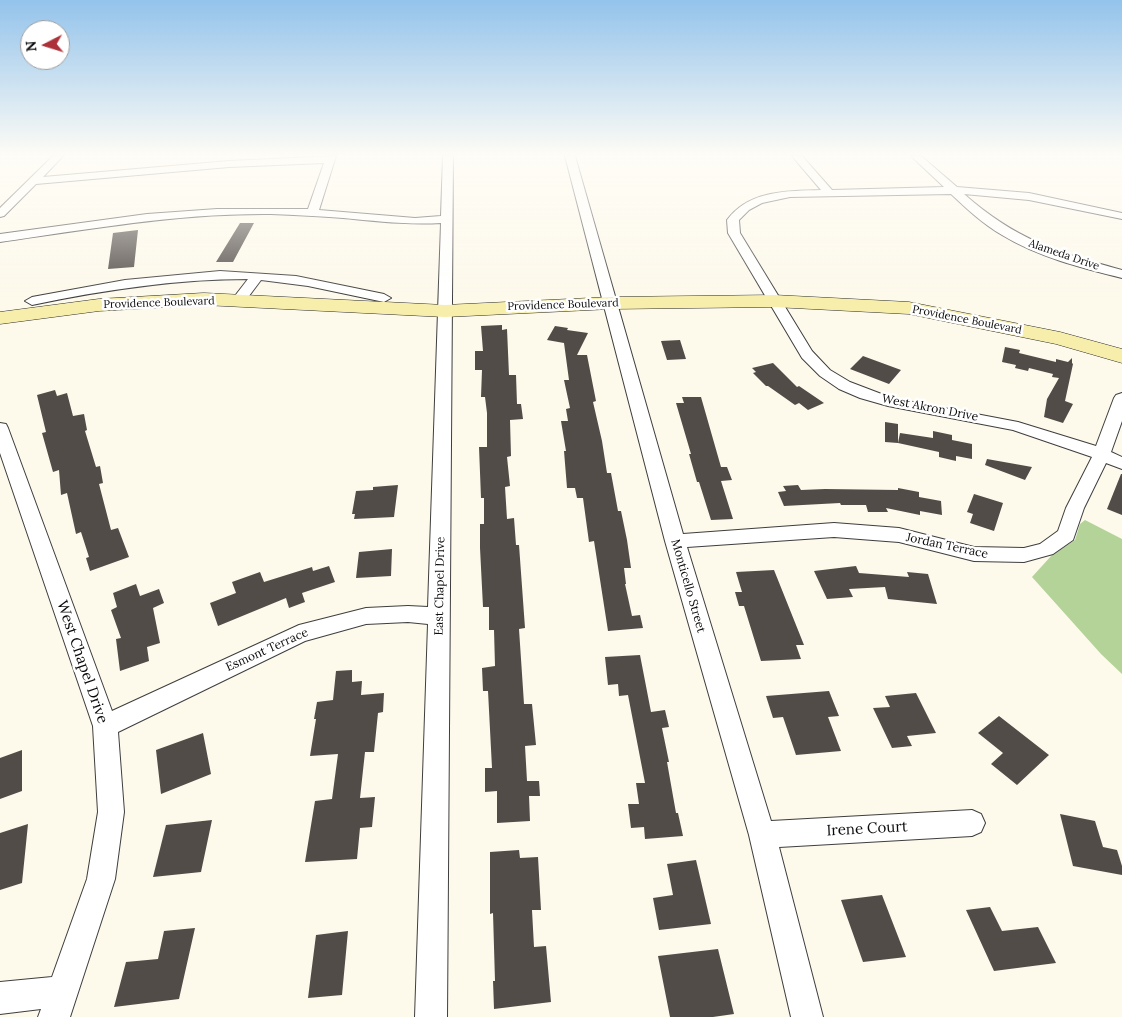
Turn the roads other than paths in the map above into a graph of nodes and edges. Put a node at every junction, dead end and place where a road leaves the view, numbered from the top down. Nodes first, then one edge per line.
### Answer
1 (10, 203) edge
2 (316, 203) edge
3 (447, 203) edge
4 (583, 203) edge
5 (751, 203) edge
6 (970, 203) edge
7 (1062, 203) edge
8 (313, 212) junction
9 (0, 214) edge
10 (1122, 216) edge
11 (447, 219) junction
12 (0, 238) edge
13 (1122, 274) edge
14 (257, 277) junction
15 (384, 298) dead end
16 (238, 301) junction
17 (774, 301) junction
18 (32, 302) dead end
19 (611, 303) junction
20 (445, 311) junction
21 (0, 318) edge
22 (1122, 356) edge
23 (1122, 398) edge
24 (0, 428) edge
25 (1102, 454) junction
26 (1122, 462) edge
27 (674, 541) junction
28 (440, 616) junction
29 (105, 726) junction
30 (972, 823) dead end
31 (762, 834) junction
32 (0, 998) edge
33 (59, 1004) edge
34 (431, 1017) edge
35 (807, 1017) edge

1 - 9 street
2 - 8 street
3 - 11 street, East Chapel Drive
4 - 19 street, Monticello Street
5 - 17 street, West Akron Drive
6 - 13 street, Alameda Drive
7 - 10 street
8 - 11 street
8 - 12 street
11 - 20 street, East Chapel Drive
14 - 15 street, Providence Boulevard
14 - 16 street
14 - 18 street, Providence Boulevard
16 - 20 main road, Providence Boulevard
16 - 21 main road, Providence Boulevard
17 - 19 main road, Providence Boulevard
17 - 22 main road, Providence Boulevard
17 - 25 street, West Akron Drive
19 - 20 main road, Providence Boulevard
19 - 27 street, Monticello Street
20 - 28 street, East Chapel Drive
23 - 25 street, Jordan Terrace
24 - 29 street, West Chapel Drive
25 - 26 street, West Akron Drive
25 - 27 street, Jordan Terrace
27 - 31 street, Monticello Street
28 - 29 street, Esmont Terrace
28 - 34 street, East Chapel Drive
29 - 33 street, West Chapel Drive
30 - 31 street, Irene Court
31 - 35 street, Monticello Street
32 - 33 street

